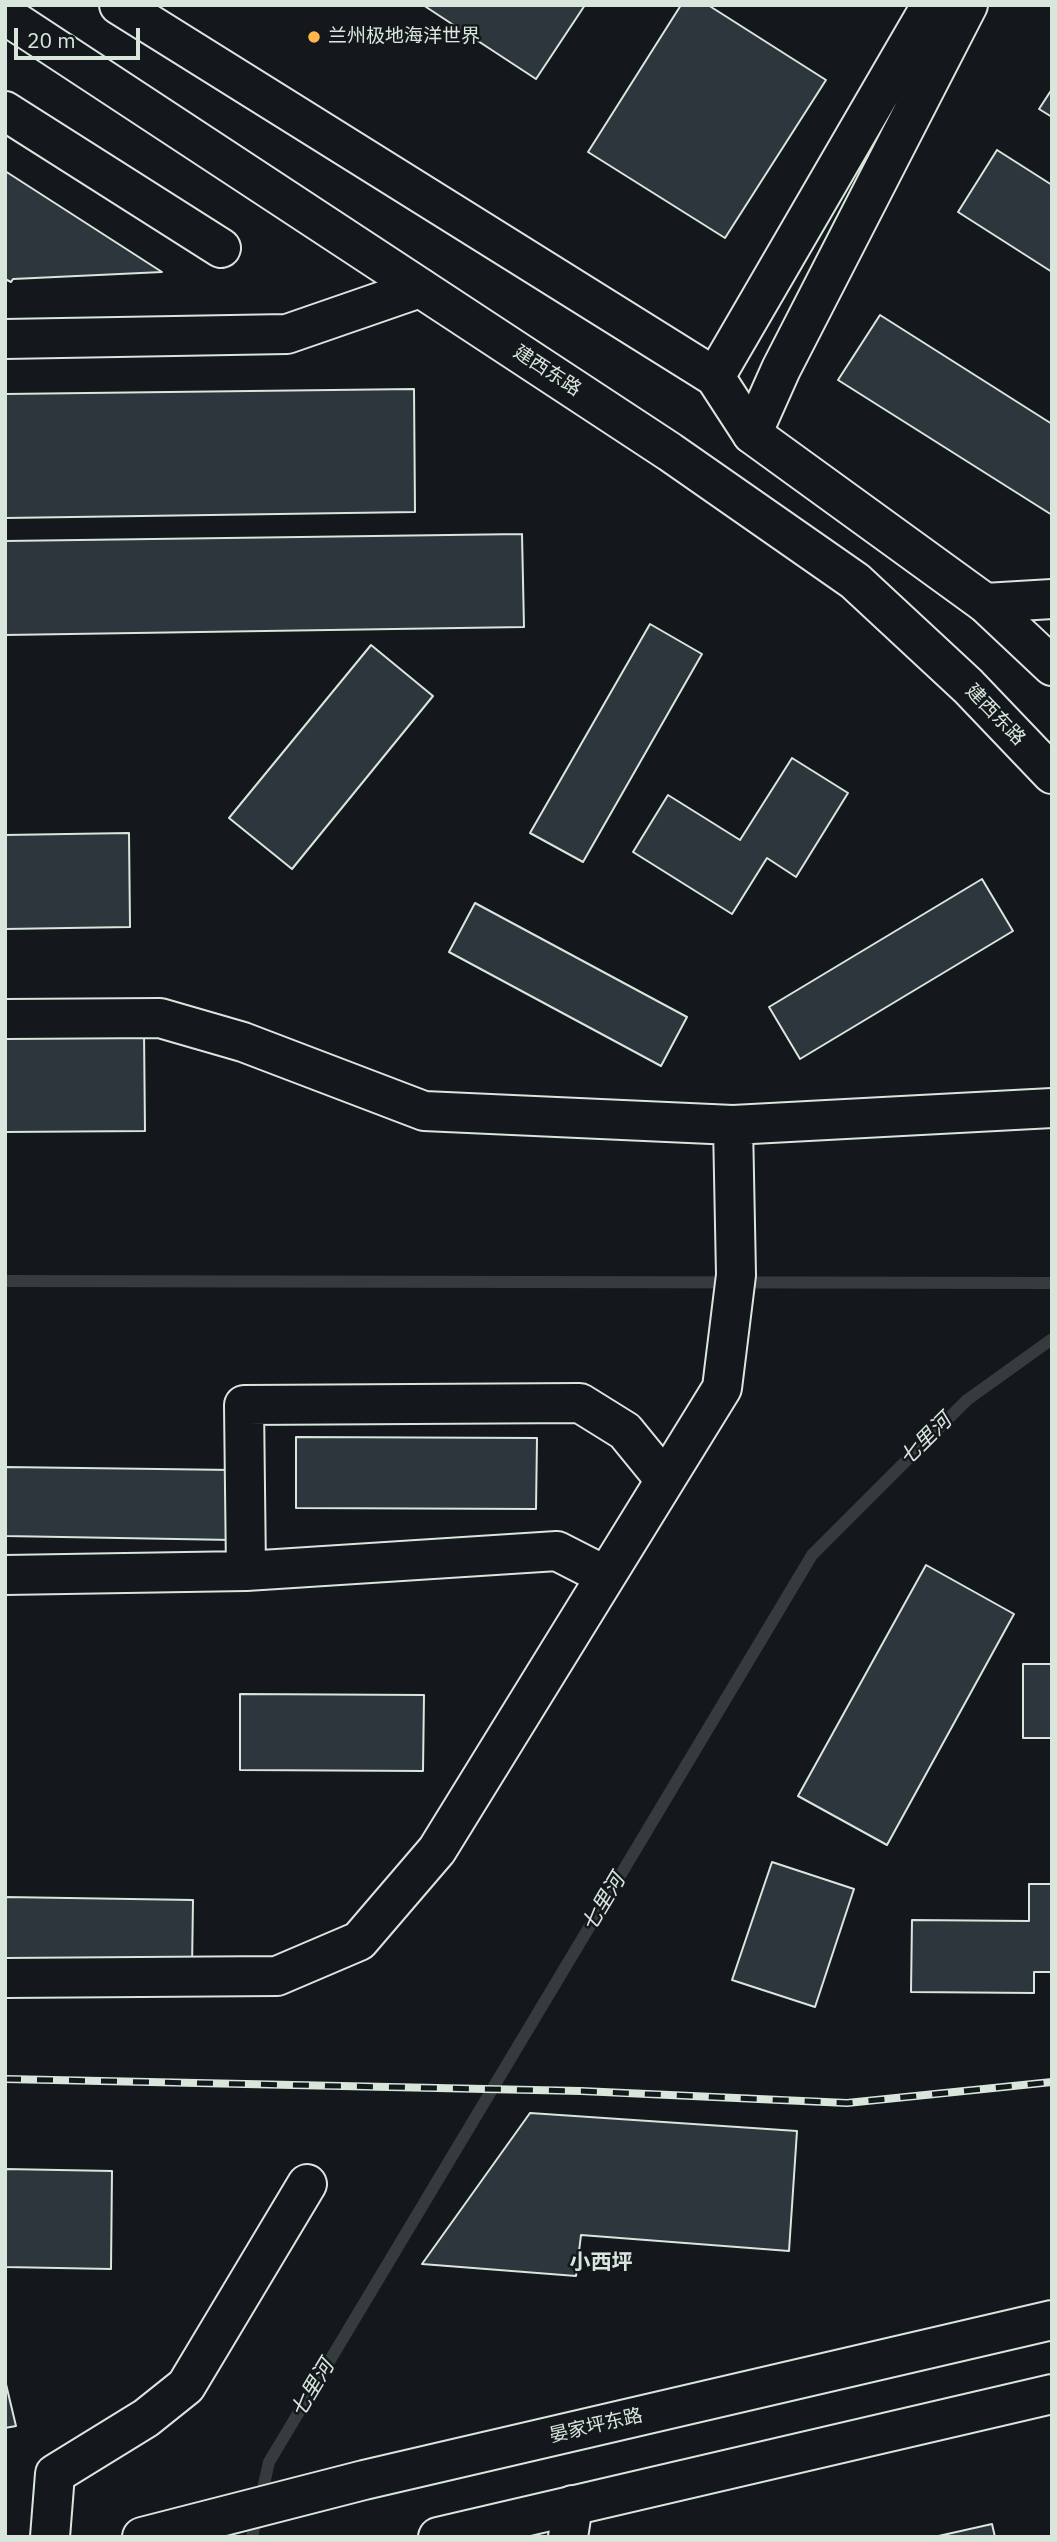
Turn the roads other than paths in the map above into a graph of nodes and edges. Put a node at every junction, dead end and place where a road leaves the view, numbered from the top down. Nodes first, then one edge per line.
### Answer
1 (119, 5) edge
2 (928, 5) edge
3 (968, 5) edge
4 (5, 15) edge
5 (5, 111) edge
6 (221, 248) dead end
7 (420, 288) junction
8 (5, 339) edge
9 (715, 377) junction
10 (752, 434) junction
11 (1052, 598) edge
12 (985, 603) junction
13 (1052, 666) edge
14 (1052, 774) edge
15 (5, 1019) edge
16 (1043, 1101) edge
17 (734, 1144) junction
18 (665, 1480) junction
19 (246, 1571) junction
20 (5, 1575) edge
21 (606, 1576) junction
22 (5, 1978) edge
23 (307, 2184) dead end
24 (1052, 2320) edge
25 (1052, 2394) edge
26 (571, 2521) edge
27 (50, 2537) edge
28 (142, 2537) edge
29 (438, 2537) edge

1 - 9 main road
2 - 9 main road
3 - 10 main road
4 - 7 main road, 建西东路
5 - 6 main road
7 - 8 main road
7 - 14 main road, 建西东路
9 - 10 main road
10 - 12 main road
11 - 12 main road
12 - 13 main road
15 - 17 main road
16 - 17 main road
17 - 18 main road
18 - 19 main road
18 - 21 main road
19 - 20 main road
19 - 21 main road
21 - 22 main road
23 - 27 main road
24 - 28 main road, 晏家坪东路
25 - 26 main road
26 - 29 main road

